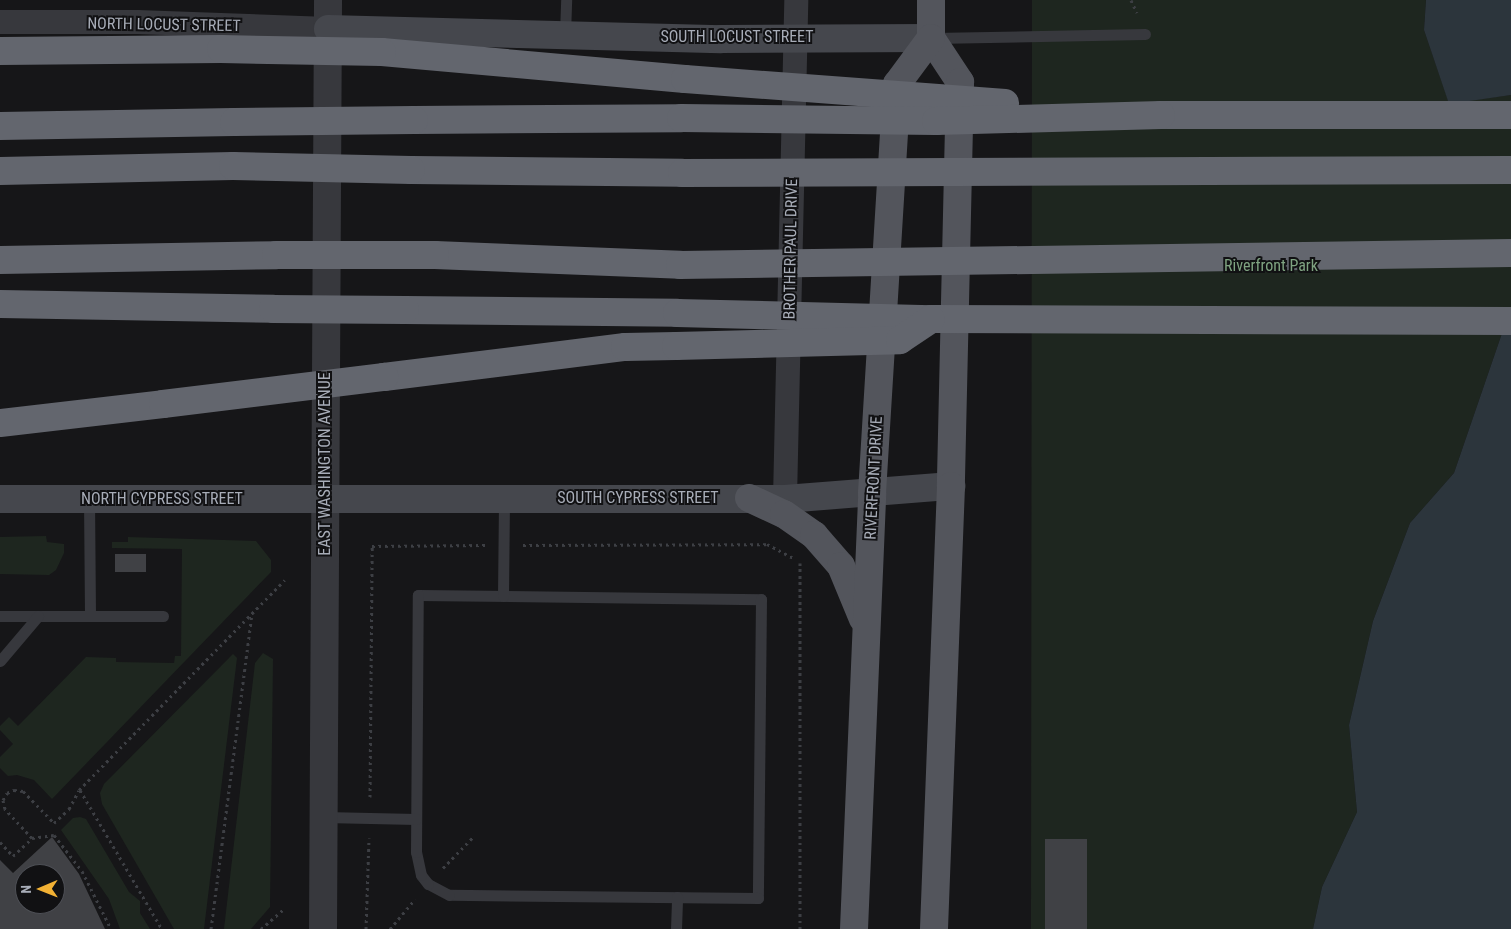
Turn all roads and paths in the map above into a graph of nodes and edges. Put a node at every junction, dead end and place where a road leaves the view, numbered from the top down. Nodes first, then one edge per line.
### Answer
1 (328, 0) edge
2 (566, 0) edge
3 (796, 0) edge
4 (931, 0) edge
5 (0, 22) edge
6 (328, 29) junction
7 (565, 34) junction
8 (1145, 34) dead end
9 (796, 37) junction
10 (931, 38) junction
11 (0, 51) edge
12 (1161, 115) junction
13 (1511, 115) edge
14 (0, 126) edge
15 (1511, 170) edge
16 (0, 171) edge
17 (1511, 253) edge
18 (0, 260) edge
19 (0, 304) edge
20 (931, 319) junction
21 (1511, 321) edge
22 (0, 424) edge
23 (951, 486) junction
24 (872, 493) junction
25 (504, 498) junction
26 (748, 498) junction
27 (786, 498) junction
28 (0, 499) edge
29 (89, 499) junction
30 (325, 499) junction
31 (503, 545) junction
32 (285, 580) dead end
33 (503, 596) junction
34 (252, 614) junction
35 (0, 616) edge
36 (38, 616) junction
37 (90, 616) junction
38 (163, 616) dead end
39 (867, 632) junction
40 (0, 661) edge
41 (80, 790) junction
42 (324, 817) junction
43 (370, 819) junction
44 (416, 819) junction
45 (32, 838) junction
46 (0, 842) edge
47 (677, 897) junction
48 (284, 910) dead end
49 (111, 929) edge
50 (162, 929) edge
51 (211, 929) edge
52 (261, 929) edge
53 (323, 929) edge
54 (366, 929) edge
55 (676, 929) edge
56 (800, 929) edge
57 (854, 929) edge
58 (934, 929) edge

1 - 6 street, EAST WASHINGTON AVENUE
2 - 7 lane
3 - 9 street, BROTHER PAUL DRIVE
4 - 10 main road
5 - 6 street, NORTH LOCUST STREET
6 - 7 main road, SOUTH LOCUST STREET
6 - 30 street, EAST WASHINGTON AVENUE
7 - 9 main road, SOUTH LOCUST STREET
8 - 10 lane, SOUTH LOCUST STREET
9 - 10 main road, SOUTH LOCUST STREET
9 - 27 street, BROTHER PAUL DRIVE
10 - 23 main road
10 - 24 main road, RIVERFRONT DRIVE
11 - 12 highway, bridge
12 - 13 highway
12 - 14 highway, bridge
15 - 16 highway, bridge
17 - 18 highway, bridge
19 - 20 highway, bridge
20 - 21 highway, bridge
20 - 22 highway, bridge
23 - 24 main road, SOUTH CYPRESS STREET
23 - 58 main road
24 - 27 main road, SOUTH CYPRESS STREET
24 - 39 main road, RIVERFRONT DRIVE
25 - 26 main road, SOUTH CYPRESS STREET
25 - 30 main road, SOUTH CYPRESS STREET
25 - 31 lane
26 - 27 main road, SOUTH CYPRESS STREET
26 - 39 main road
28 - 29 main road, NORTH CYPRESS STREET
29 - 30 main road, NORTH CYPRESS STREET
29 - 37 lane
30 - 42 street, EAST WASHINGTON AVENUE
31 - 33 lane
31 - 43 path
31 - 56 path
32 - 34 path
33 - 44 lane
33 - 47 lane
34 - 41 path
34 - 51 path
35 - 36 lane
36 - 37 lane
36 - 40 lane
37 - 38 lane
39 - 57 main road, RIVERFRONT DRIVE
41 - 45 path
41 - 50 path
42 - 43 lane
42 - 53 street, EAST WASHINGTON AVENUE
43 - 44 lane
43 - 54 path
44 - 47 lane
45 - 46 path
45 - 49 path
47 - 55 lane
48 - 52 path

